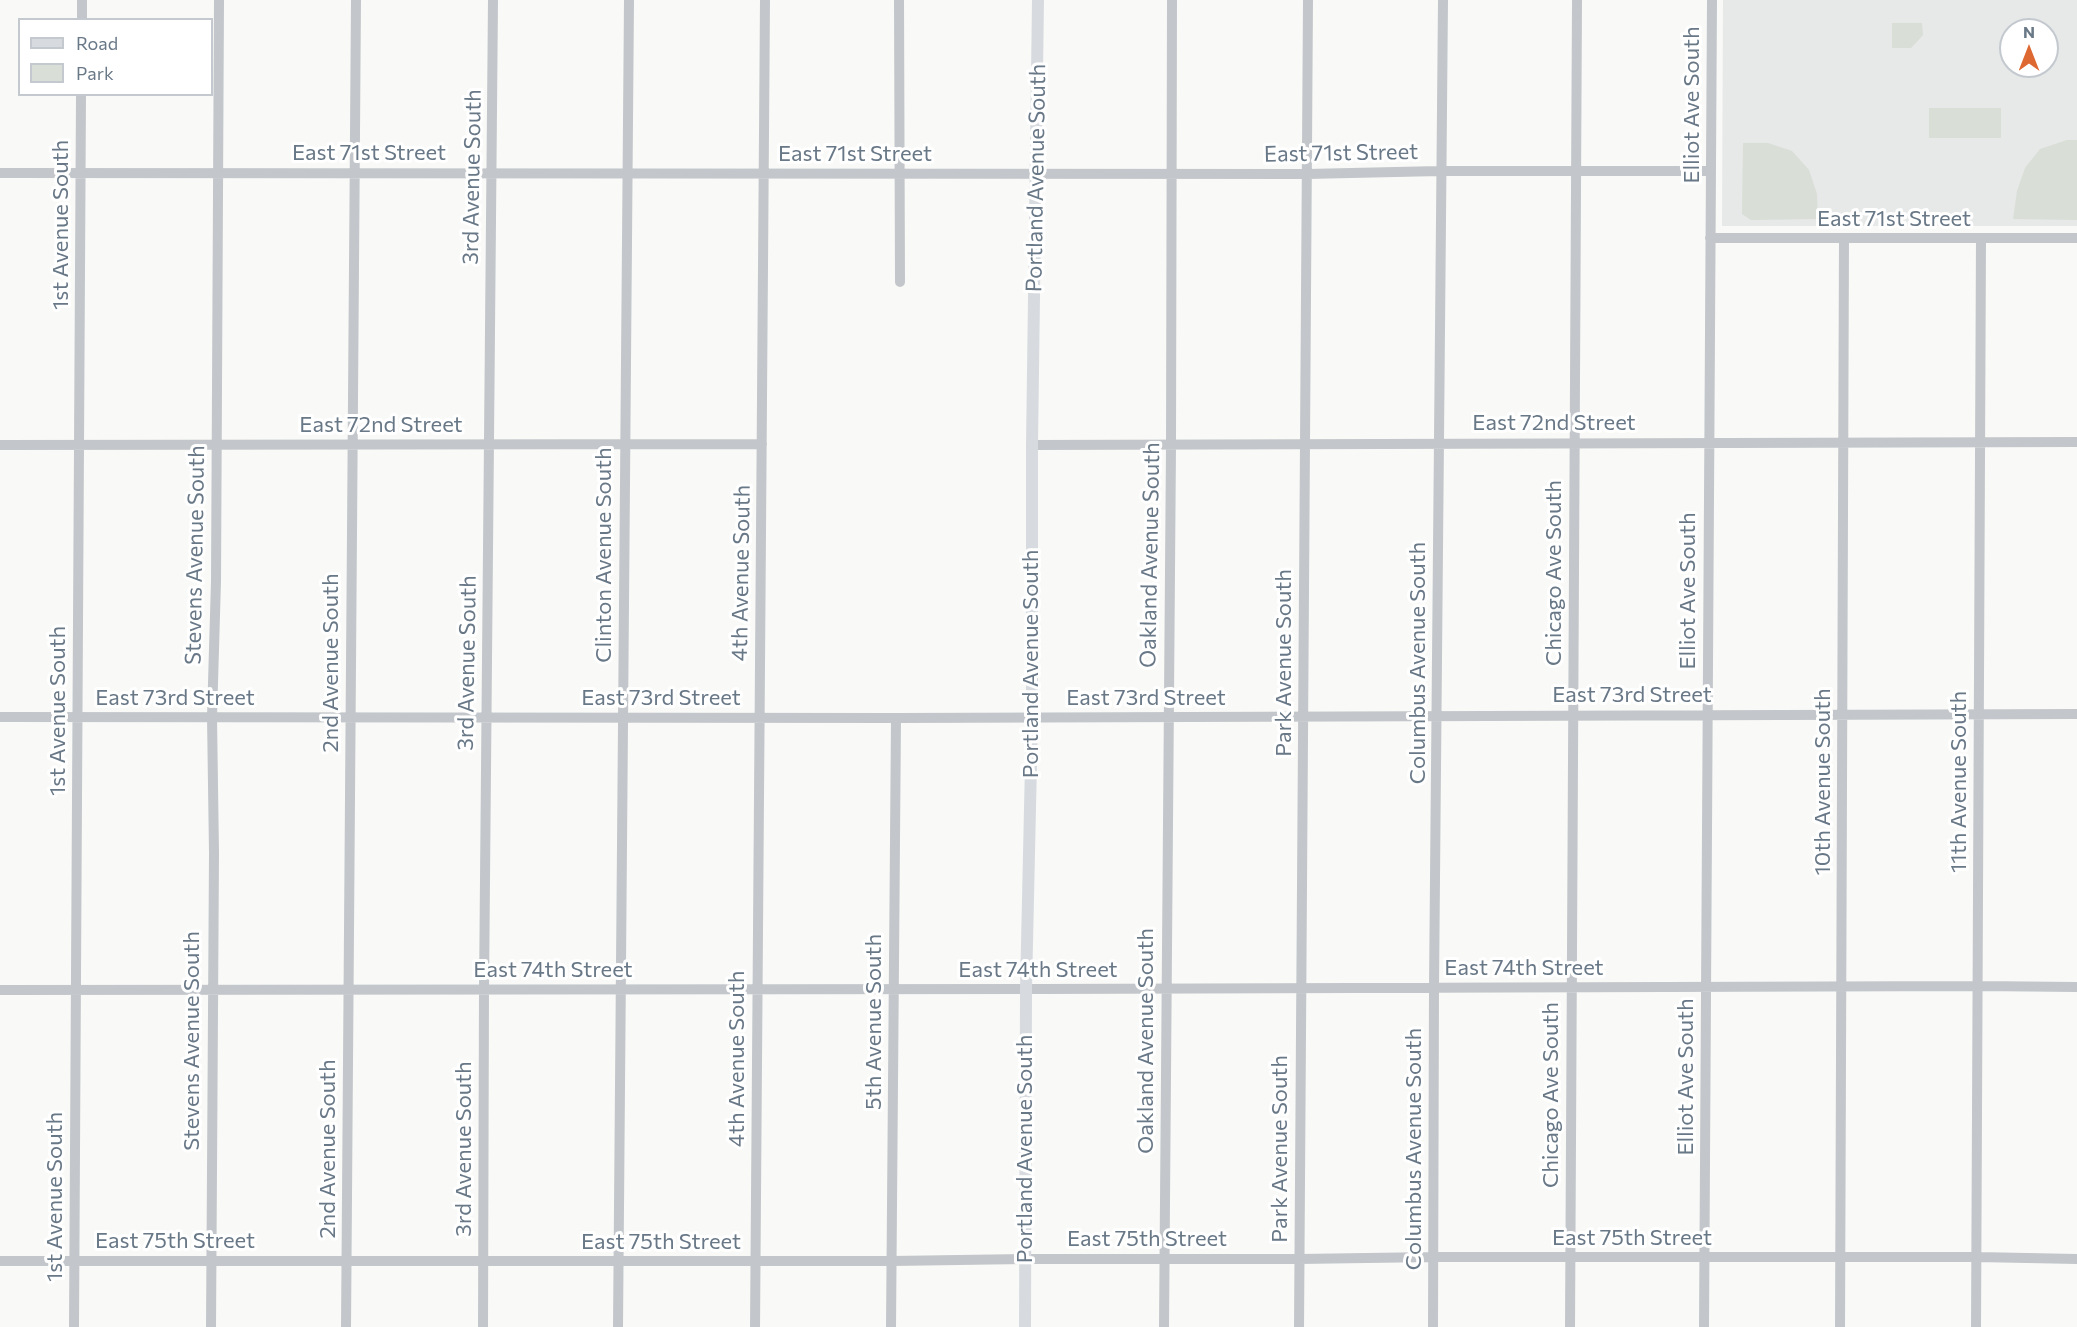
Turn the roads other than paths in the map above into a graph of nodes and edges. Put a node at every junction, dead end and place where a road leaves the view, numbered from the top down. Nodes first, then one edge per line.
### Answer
1 (82, 0) edge
2 (219, 0) edge
3 (356, 0) edge
4 (493, 0) edge
5 (629, 0) edge
6 (765, 0) edge
7 (899, 0) edge
8 (1038, 0) edge
9 (1172, 0) edge
10 (1308, 0) edge
11 (1443, 0) edge
12 (1576, 0) edge
13 (1712, 0) edge
14 (81, 18) edge
15 (81, 96) edge
16 (1440, 171) junction
17 (1575, 171) junction
18 (1711, 171) junction
19 (0, 173) edge
20 (81, 173) junction
21 (218, 173) junction
22 (354, 173) junction
23 (492, 173) junction
24 (627, 173) junction
25 (764, 173) junction
26 (900, 174) junction
27 (1036, 174) junction
28 (1172, 174) junction
29 (1307, 174) junction
30 (1710, 238) junction
31 (1844, 238) junction
32 (1981, 238) junction
33 (2077, 238) edge
34 (900, 282) dead end
35 (1709, 442) junction
36 (1844, 442) junction
37 (1980, 442) junction
38 (2077, 442) edge
39 (1438, 443) junction
40 (1574, 443) junction
41 (489, 444) junction
42 (762, 444) junction
43 (0, 445) edge
44 (79, 445) junction
45 (217, 445) junction
46 (352, 445) junction
47 (624, 445) junction
48 (1032, 445) junction
49 (1171, 445) junction
50 (1305, 445) junction
51 (1979, 714) junction
52 (2077, 714) edge
53 (1437, 715) junction
54 (1572, 715) junction
55 (1707, 715) junction
56 (1842, 715) junction
57 (0, 717) edge
58 (77, 717) junction
59 (212, 717) junction
60 (350, 717) junction
61 (486, 717) junction
62 (1303, 717) junction
63 (622, 718) junction
64 (760, 718) junction
65 (896, 718) junction
66 (1032, 718) junction
67 (1168, 718) junction
68 (1978, 986) junction
69 (1434, 987) junction
70 (1571, 987) junction
71 (1706, 987) junction
72 (1842, 987) junction
73 (2077, 987) edge
74 (1166, 989) junction
75 (1301, 989) junction
76 (0, 990) edge
77 (76, 990) junction
78 (212, 990) junction
79 (348, 990) junction
80 (484, 990) junction
81 (620, 990) junction
82 (756, 990) junction
83 (893, 990) junction
84 (1026, 990) junction
85 (1434, 1257) junction
86 (1570, 1257) junction
87 (1705, 1257) junction
88 (1841, 1257) junction
89 (1977, 1257) junction
90 (1025, 1258) junction
91 (1164, 1259) junction
92 (1299, 1259) junction
93 (2077, 1259) edge
94 (0, 1261) edge
95 (75, 1261) junction
96 (211, 1261) junction
97 (347, 1261) junction
98 (483, 1261) junction
99 (619, 1261) junction
100 (756, 1261) junction
101 (892, 1262) junction
102 (74, 1327) edge
103 (211, 1327) edge
104 (346, 1327) edge
105 (483, 1327) edge
106 (618, 1327) edge
107 (755, 1327) edge
108 (891, 1327) edge
109 (1025, 1327) edge
110 (1164, 1327) edge
111 (1299, 1327) edge
112 (1433, 1327) edge
113 (1570, 1327) edge
114 (1704, 1327) edge
115 (1840, 1327) edge
116 (1976, 1327) edge

1 - 14 street
2 - 21 street, Stevens Avenue South
3 - 22 street, 2nd Avenue South
4 - 23 street, 3rd Avenue South
5 - 24 street, Clinton Avenue South
6 - 25 street, 4th Avenue South
7 - 26 street
8 - 27 main road, Portland Avenue South
9 - 28 street, Oakland Avenue South
10 - 29 street, Park Avenue South
11 - 16 street, Columbus Avenue South
12 - 17 street, Chicago Ave South
13 - 18 street, Elliot Ave South
15 - 20 street, 1st Avenue South
16 - 17 street, East 71st Street
16 - 29 street, East 71st Street
16 - 39 street, Columbus Avenue South
17 - 18 street, East 71st Street
17 - 40 street, Chicago Ave South
18 - 30 street, Elliot Ave South
19 - 20 street, East 71st Street
20 - 21 street, East 71st Street
20 - 44 street, 1st Avenue South
21 - 22 street, East 71st Street
21 - 45 street, Stevens Avenue South
22 - 23 street, East 71st Street
22 - 46 street, 2nd Avenue South
23 - 24 street, East 71st Street
23 - 41 street, 3rd Avenue South
24 - 25 street, East 71st Street
24 - 47 street, Clinton Avenue South
25 - 26 street, East 71st Street
25 - 42 street, 4th Avenue South
26 - 27 street, East 71st Street
26 - 34 street
27 - 28 street, East 71st Street
27 - 48 main road, Portland Avenue South
28 - 29 street, East 71st Street
28 - 49 street, Oakland Avenue South
29 - 50 street, Park Avenue South
30 - 31 street, East 71st Street
30 - 35 street, Elliot Ave South
31 - 32 street, East 71st Street
31 - 36 street, 10th Avenue South
32 - 33 street, East 71st Street
32 - 37 street, 11th Avenue South
35 - 36 street, East 72nd Street
35 - 40 street, East 72nd Street
35 - 55 street, Elliot Ave South
36 - 37 street, East 72nd Street
36 - 56 street, 10th Avenue South
37 - 38 street, East 72nd Street
37 - 51 street, 11th Avenue South
39 - 40 street, East 72nd Street
39 - 50 street, East 72nd Street
39 - 53 street, Columbus Avenue South
40 - 54 street, Chicago Ave South
41 - 46 street, East 72nd Street
41 - 47 street, East 72nd Street
41 - 61 street, 3rd Avenue South
42 - 47 street, East 72nd Street
42 - 64 street, 4th Avenue South
43 - 44 street, East 72nd Street
44 - 45 street, East 72nd Street
44 - 58 street, 1st Avenue South
45 - 46 street, East 72nd Street
45 - 59 street, Stevens Avenue South
46 - 60 street, 2nd Avenue South
47 - 63 street, Clinton Avenue South
48 - 49 street, East 72nd Street
48 - 66 main road, Portland Avenue South
49 - 50 street, East 72nd Street
49 - 67 street, Oakland Avenue South
50 - 62 street, Park Avenue South
51 - 52 street, East 73rd Street
51 - 56 street, East 73rd Street
51 - 68 street, 11th Avenue South
53 - 54 street, East 73rd Street
53 - 62 street, East 73rd Street
53 - 69 street, Columbus Avenue South
54 - 55 street, East 73rd Street
54 - 70 street, Chicago Ave South
55 - 56 street, East 73rd Street
55 - 71 street, Elliot Ave South
56 - 72 street, 10th Avenue South
57 - 58 street, East 73rd Street
58 - 59 street, East 73rd Street
58 - 77 street, 1st Avenue South
59 - 60 street, East 73rd Street
59 - 78 street, Stevens Avenue South
60 - 61 street, East 73rd Street
60 - 79 street, 2nd Avenue South
61 - 63 street, East 73rd Street
61 - 80 street, 3rd Avenue South
62 - 67 street, East 73rd Street
62 - 75 street, Park Avenue South
63 - 64 street, East 73rd Street
63 - 81 street, Clinton Avenue South
64 - 65 street, East 73rd Street
64 - 82 street, 4th Avenue South
65 - 66 street, East 73rd Street
65 - 83 street, 5th Avenue South
66 - 67 street, East 73rd Street
66 - 84 main road, Portland Avenue South
67 - 74 street, Oakland Avenue South
68 - 72 street, East 74th Street
68 - 73 street, East 74th Street
68 - 89 street, 11th Avenue South
69 - 70 street, East 74th Street
69 - 75 street, East 74th Street
69 - 85 street, Columbus Avenue South
70 - 71 street, East 74th Street
70 - 86 street, Chicago Ave South
71 - 72 street, East 74th Street
71 - 87 street, Elliot Ave South
72 - 88 street, 10th Avenue South
74 - 75 street, East 74th Street
74 - 84 street, East 74th Street
74 - 91 street, Oakland Avenue South
75 - 92 street, Park Avenue South
76 - 77 street, East 74th Street
77 - 78 street, East 74th Street
77 - 95 street, 1st Avenue South
78 - 79 street, East 74th Street
78 - 96 street, Stevens Avenue South
79 - 80 street, East 74th Street
79 - 97 street, 2nd Avenue South
80 - 81 street, East 74th Street
80 - 98 street, 3rd Avenue South
81 - 82 street, East 74th Street
81 - 99 street, Clinton Avenue South
82 - 83 street, East 74th Street
82 - 100 street, 4th Avenue South
83 - 84 street, East 74th Street
83 - 101 street, 5th Avenue South
84 - 90 main road, Portland Avenue South
85 - 86 street, East 75th Street
85 - 92 street, East 75th Street
85 - 112 street, Columbus Avenue South
86 - 87 street, East 75th Street
86 - 113 street, Chicago Ave South
87 - 88 street, East 75th Street
87 - 114 street, Elliot Ave South
88 - 89 street, East 75th Street
88 - 115 street, 10th Avenue South
89 - 93 street, East 75th Street
89 - 116 street, 11th Avenue South
90 - 91 street, East 75th Street
90 - 101 street, East 75th Street
90 - 109 main road, Portland Avenue South
91 - 92 street, East 75th Street
91 - 110 street, Oakland Avenue South
92 - 111 street, Park Avenue South
94 - 95 street, East 75th Street
95 - 96 street, East 75th Street
95 - 102 street, 1st Avenue South
96 - 97 street, East 75th Street
96 - 103 street, Stevens Avenue South
97 - 98 street, East 75th Street
97 - 104 street, 2nd Avenue South
98 - 99 street, East 75th Street
98 - 105 street, 3rd Avenue South
99 - 100 street, East 75th Street
99 - 106 street, Clinton Avenue South
100 - 101 street, East 75th Street
100 - 107 street, 4th Avenue South
101 - 108 street, 5th Avenue South

